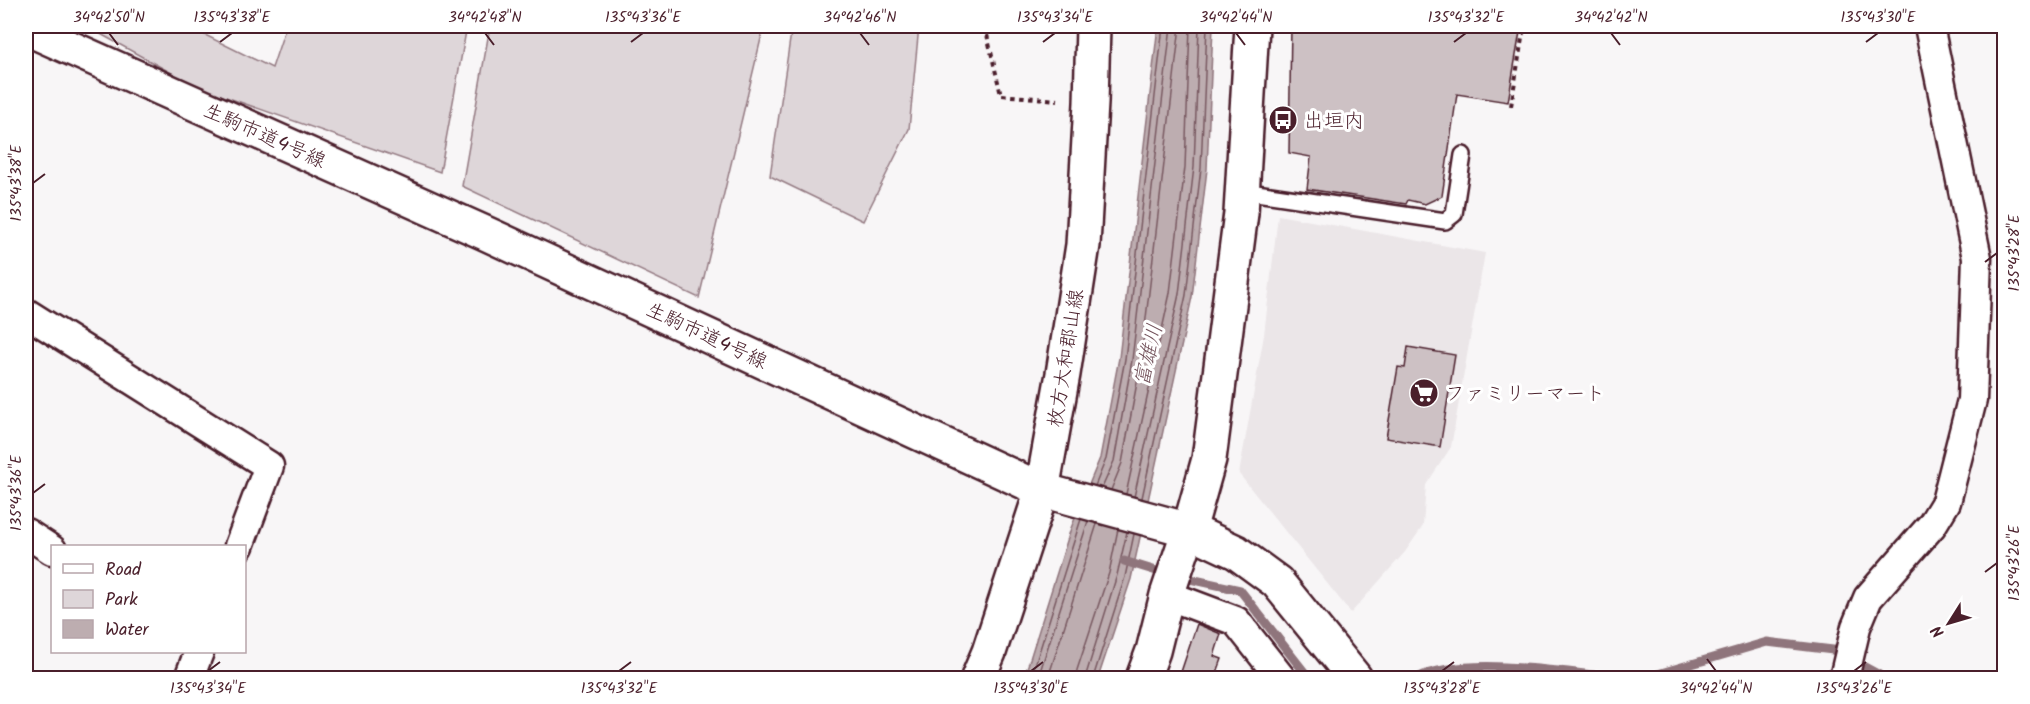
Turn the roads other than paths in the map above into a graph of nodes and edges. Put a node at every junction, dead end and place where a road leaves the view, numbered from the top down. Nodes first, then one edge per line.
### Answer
1 (1093, 26) edge
2 (1252, 26) edge
3 (1929, 26) edge
4 (26, 28) edge
5 (1463, 155) dead end
6 (1243, 191) junction
7 (26, 313) edge
8 (1042, 490) junction
9 (1189, 530) junction
10 (26, 532) edge
11 (239, 545) edge
12 (51, 549) edge
13 (1167, 595) junction
14 (198, 653) edge
15 (189, 678) edge
16 (978, 678) edge
17 (1143, 678) edge
18 (1281, 678) edge
19 (1355, 678) edge
20 (1844, 678) edge

1 - 8 street, 枚方大和郡山線
2 - 6 street
3 - 20 street
4 - 8 street, 生駒市道4号線
5 - 6 lane
6 - 9 street
7 - 11 street
8 - 9 street, 生駒市道4号線
8 - 16 street, 枚方大和郡山線
9 - 13 street
9 - 19 street, 生駒市道4号線
10 - 12 street
13 - 17 street
13 - 18 street
14 - 15 street

